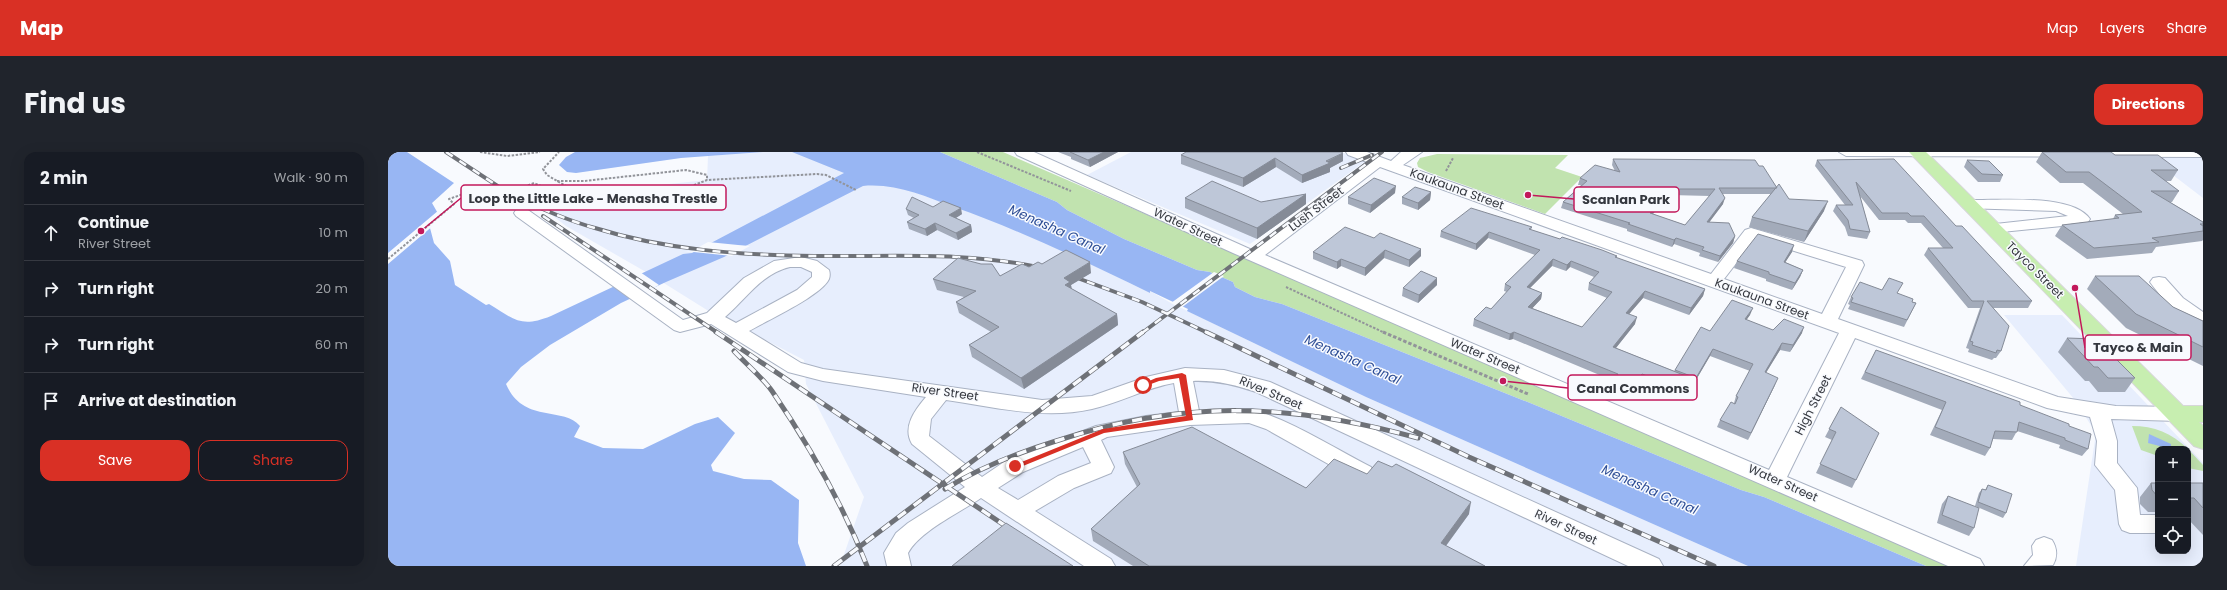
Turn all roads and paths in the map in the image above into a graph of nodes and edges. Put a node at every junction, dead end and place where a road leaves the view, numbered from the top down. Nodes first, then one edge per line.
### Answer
1 (480, 152) edge
2 (540, 152) edge
3 (559, 152) edge
4 (1022, 152) edge
5 (1353, 152) edge
6 (1415, 152) edge
7 (1846, 152) edge
8 (1917, 152) edge
9 (2203, 153) edge
10 (1453, 158) dead end
11 (1386, 163) junction
12 (1443, 174) dead end
13 (707, 180) junction
14 (557, 181) junction
15 (856, 190) dead end
16 (679, 191) dead end
17 (1969, 205) junction
18 (522, 213) dead end
19 (1992, 228) junction
20 (1254, 256) junction
21 (388, 259) edge
22 (1714, 281) junction
23 (2159, 282) dead end
24 (713, 317) junction
25 (2203, 320) edge
26 (1827, 322) junction
27 (1850, 330) junction
28 (735, 331) junction
29 (1182, 375) junction
30 (942, 391) junction
31 (1297, 403) junction
32 (2099, 412) junction
33 (2178, 414) junction
34 (2203, 414) edge
35 (1190, 418) junction
36 (1273, 424) junction
37 (1090, 437) junction
38 (2203, 440) edge
39 (1363, 473) edge
40 (1774, 480) junction
41 (980, 487) junction
42 (1018, 511) junction
43 (2155, 524) edge
44 (898, 566) edge
45 (1103, 566) edge
46 (1651, 566) edge
47 (1972, 566) edge

1 - 2 path
3 - 14 path
4 - 20 street, Water Street
5 - 11 street, Kaukauna Street
6 - 11 street, Lush Street
7 - 8 street
8 - 9 street
8 - 17 main road, Tayco Street
10 - 12 path
11 - 20 street, Lush Street
11 - 22 street, Kaukauna Street
13 - 14 path
13 - 15 path
13 - 16 path
14 - 21 path
17 - 19 main road, Tayco Street
17 - 19 street
18 - 24 street
19 - 33 main road, Tayco Street
20 - 40 street, Water Street
22 - 26 street, Kaukauna Street
22 - 26 street
23 - 25 street
24 - 28 street, River Street
24 - 28 street
26 - 27 street, Kaukauna Street
27 - 32 street, Kaukauna Street
27 - 40 street, High Street
28 - 30 street, River Street
29 - 30 street, River Street
29 - 31 street, River Street
29 - 35 street
30 - 41 street
31 - 36 street
31 - 46 street, River Street
32 - 33 street, Kaukauna Street
32 - 43 street
33 - 34 main road
33 - 38 main road, Tayco Street
35 - 36 street
35 - 37 street
36 - 39 street
37 - 41 street
37 - 42 street
40 - 47 street, Water Street
41 - 42 street
41 - 44 street
42 - 45 street

